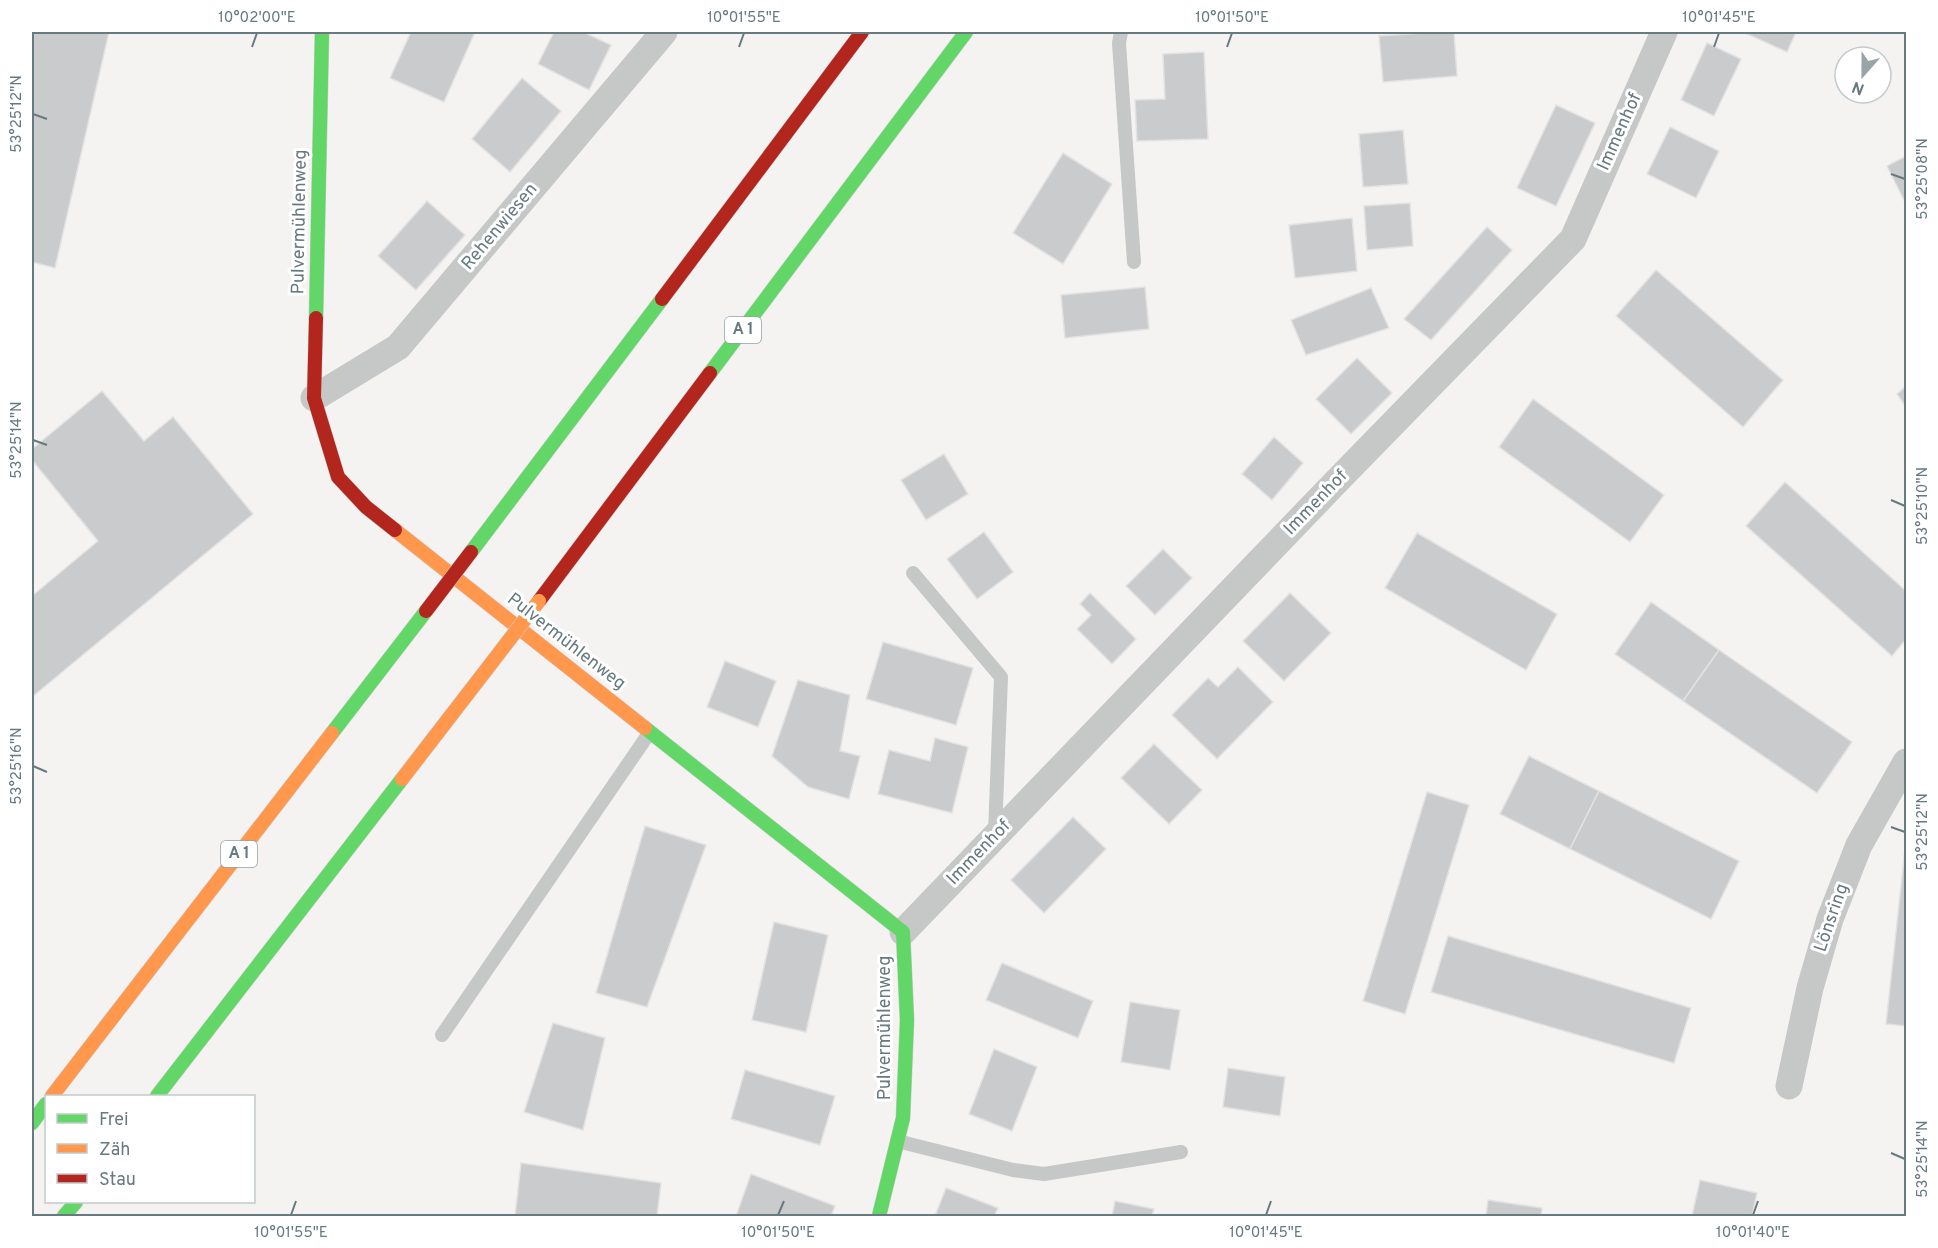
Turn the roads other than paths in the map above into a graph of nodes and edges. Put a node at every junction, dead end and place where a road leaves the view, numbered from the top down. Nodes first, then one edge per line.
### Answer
1 (322, 32) edge
2 (664, 32) edge
3 (862, 32) edge
4 (966, 32) edge
5 (1121, 32) edge
6 (1664, 32) edge
7 (1134, 262) dead end
8 (314, 398) junction
9 (913, 573) dead end
10 (650, 732) junction
11 (1906, 762) edge
12 (995, 836) junction
13 (903, 932) junction
14 (441, 1035) dead end
15 (1789, 1086) dead end
16 (53, 1095) edge
17 (158, 1095) edge
18 (45, 1105) edge
19 (32, 1123) edge
20 (897, 1141) junction
21 (1181, 1152) dead end
22 (75, 1203) edge
23 (64, 1216) edge
24 (879, 1216) edge

1 - 8 main road, Pulvermühlenweg
2 - 8 street, Rehenwiesen
3 - 16 main road, A 1, bridge
4 - 17 main road, A 1, bridge
5 - 7 lane
6 - 12 street, Immenhof
8 - 10 main road, Pulvermühlenweg
9 - 12 lane
10 - 13 main road, Pulvermühlenweg
10 - 14 lane
11 - 15 street, Lönsring
12 - 13 street, Immenhof
13 - 20 main road, Pulvermühlenweg
18 - 19 main road
20 - 21 lane
20 - 24 main road, Pulvermühlenweg
22 - 23 main road

